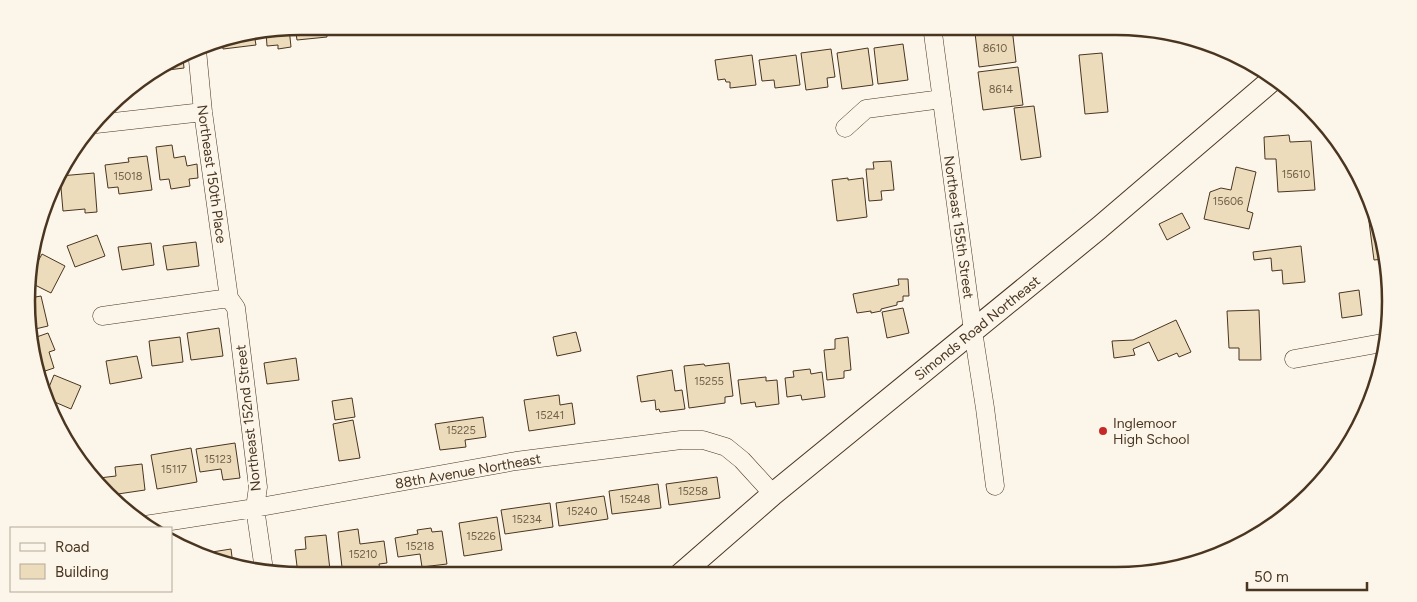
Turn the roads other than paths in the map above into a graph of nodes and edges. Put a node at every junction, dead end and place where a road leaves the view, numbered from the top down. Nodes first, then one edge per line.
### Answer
1 (933, 35) edge
2 (197, 56) edge
3 (1268, 83) edge
4 (942, 99) junction
5 (203, 112) junction
6 (104, 123) edge
7 (845, 128) dead end
8 (229, 298) junction
9 (102, 316) dead end
10 (973, 331) junction
11 (1379, 344) edge
12 (1294, 358) dead end
13 (995, 486) dead end
14 (773, 494) junction
15 (255, 508) junction
16 (155, 523) edge
17 (263, 565) edge
18 (689, 567) edge

1 - 4 street, Northeast 155th Street
2 - 5 street, Northeast 150th Place
3 - 10 main road, Simonds Road Northeast
4 - 7 street
4 - 10 street, Northeast 155th Street
5 - 6 street
5 - 8 street, Northeast 150th Place
8 - 9 street
8 - 15 street, Northeast 152nd Street
10 - 13 street, Northeast 155th Street
10 - 14 main road, Simonds Road Northeast
11 - 12 street
14 - 15 street, 88th Avenue Northeast
14 - 18 main road, Simonds Road Northeast
15 - 16 street, 88th Avenue Northeast
15 - 17 street, Northeast 152nd Street

